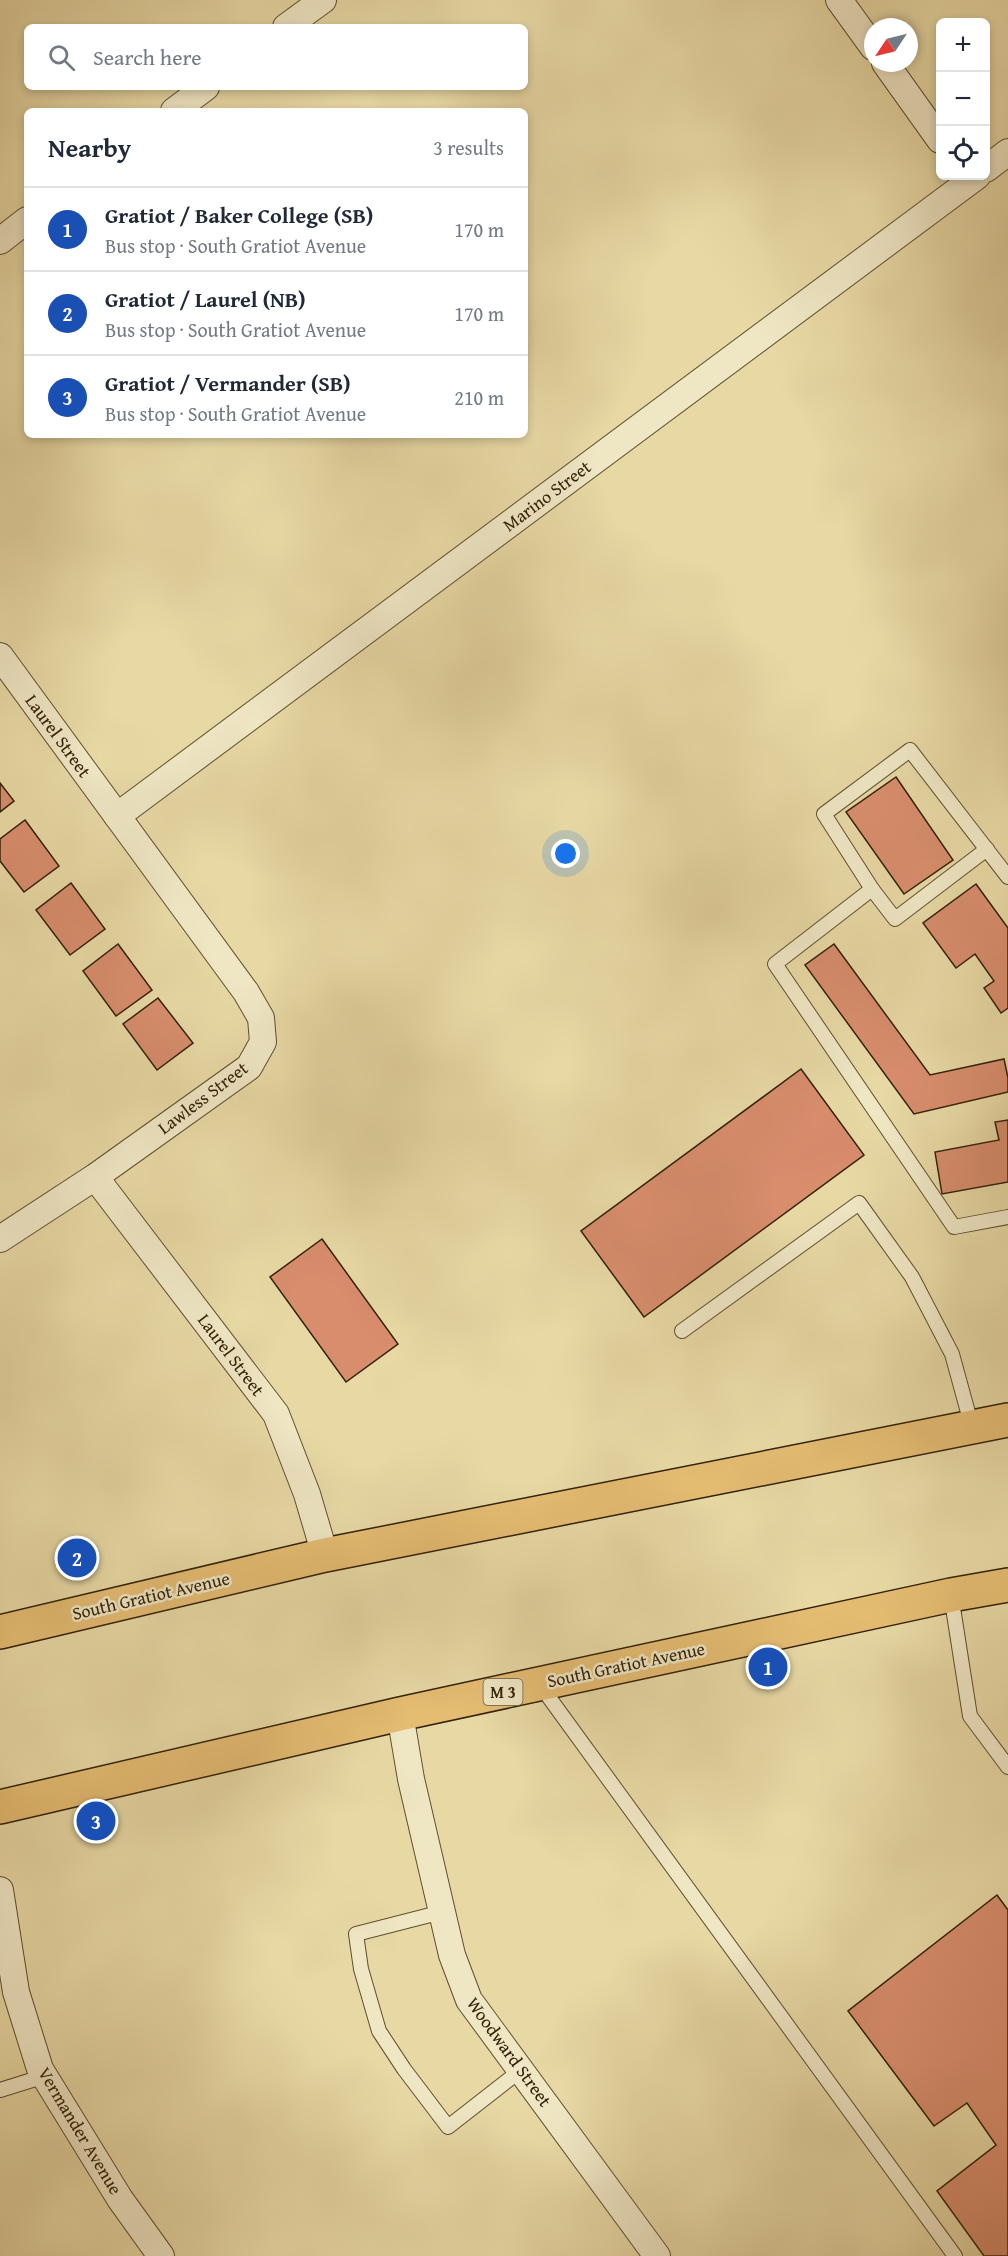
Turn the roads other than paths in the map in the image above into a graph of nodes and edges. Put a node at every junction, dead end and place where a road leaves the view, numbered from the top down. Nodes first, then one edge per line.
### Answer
1 (323, 0) edge
2 (839, 0) edge
3 (290, 24) edge
4 (864, 35) edge
5 (891, 72) edge
6 (202, 90) edge
7 (178, 108) edge
8 (936, 134) edge
9 (1008, 152) edge
10 (990, 165) edge
11 (968, 180) edge
12 (24, 222) edge
13 (0, 241) edge
14 (0, 657) edge
15 (117, 816) junction
16 (987, 849) junction
17 (1008, 877) edge
18 (872, 889) junction
19 (95, 1177) junction
20 (1008, 1217) edge
21 (0, 1239) edge
22 (682, 1332) dead end
23 (1008, 1420) edge
24 (972, 1427) junction
25 (325, 1555) junction
26 (1008, 1585) edge
27 (951, 1595) junction
28 (0, 1632) edge
29 (539, 1684) junction
30 (400, 1714) junction
31 (1008, 1767) edge
32 (0, 1807) edge
33 (0, 1890) edge
34 (442, 1912) junction
35 (521, 2070) junction
36 (45, 2076) junction
37 (0, 2090) edge
38 (161, 2256) edge
39 (657, 2256) edge
40 (955, 2256) edge

1 - 3 street
2 - 4 street
5 - 8 street
6 - 7 street
9 - 10 street, Marino Street
11 - 15 street, Marino Street
12 - 13 street
14 - 15 street, Laurel Street
15 - 19 street, Lawless Street
16 - 17 lane
16 - 18 lane
16 - 18 lane
18 - 20 lane
19 - 21 street, Lawless Street
19 - 25 street, Laurel Street
22 - 24 lane
23 - 24 main road, South Gratiot Avenue
24 - 25 main road, South Gratiot Avenue
25 - 28 main road, South Gratiot Avenue
26 - 27 main road, South Gratiot Avenue / M 3
27 - 29 main road, South Gratiot Avenue / M 3
27 - 31 lane
29 - 30 main road, South Gratiot Avenue / M 3
29 - 40 lane
30 - 32 main road, South Gratiot Avenue / M 3
30 - 34 street, Woodward Street
33 - 36 street, Vermander Avenue
34 - 35 street, Woodward Street
34 - 35 lane
35 - 39 street, Woodward Street
36 - 37 lane
36 - 38 street, Vermander Avenue

